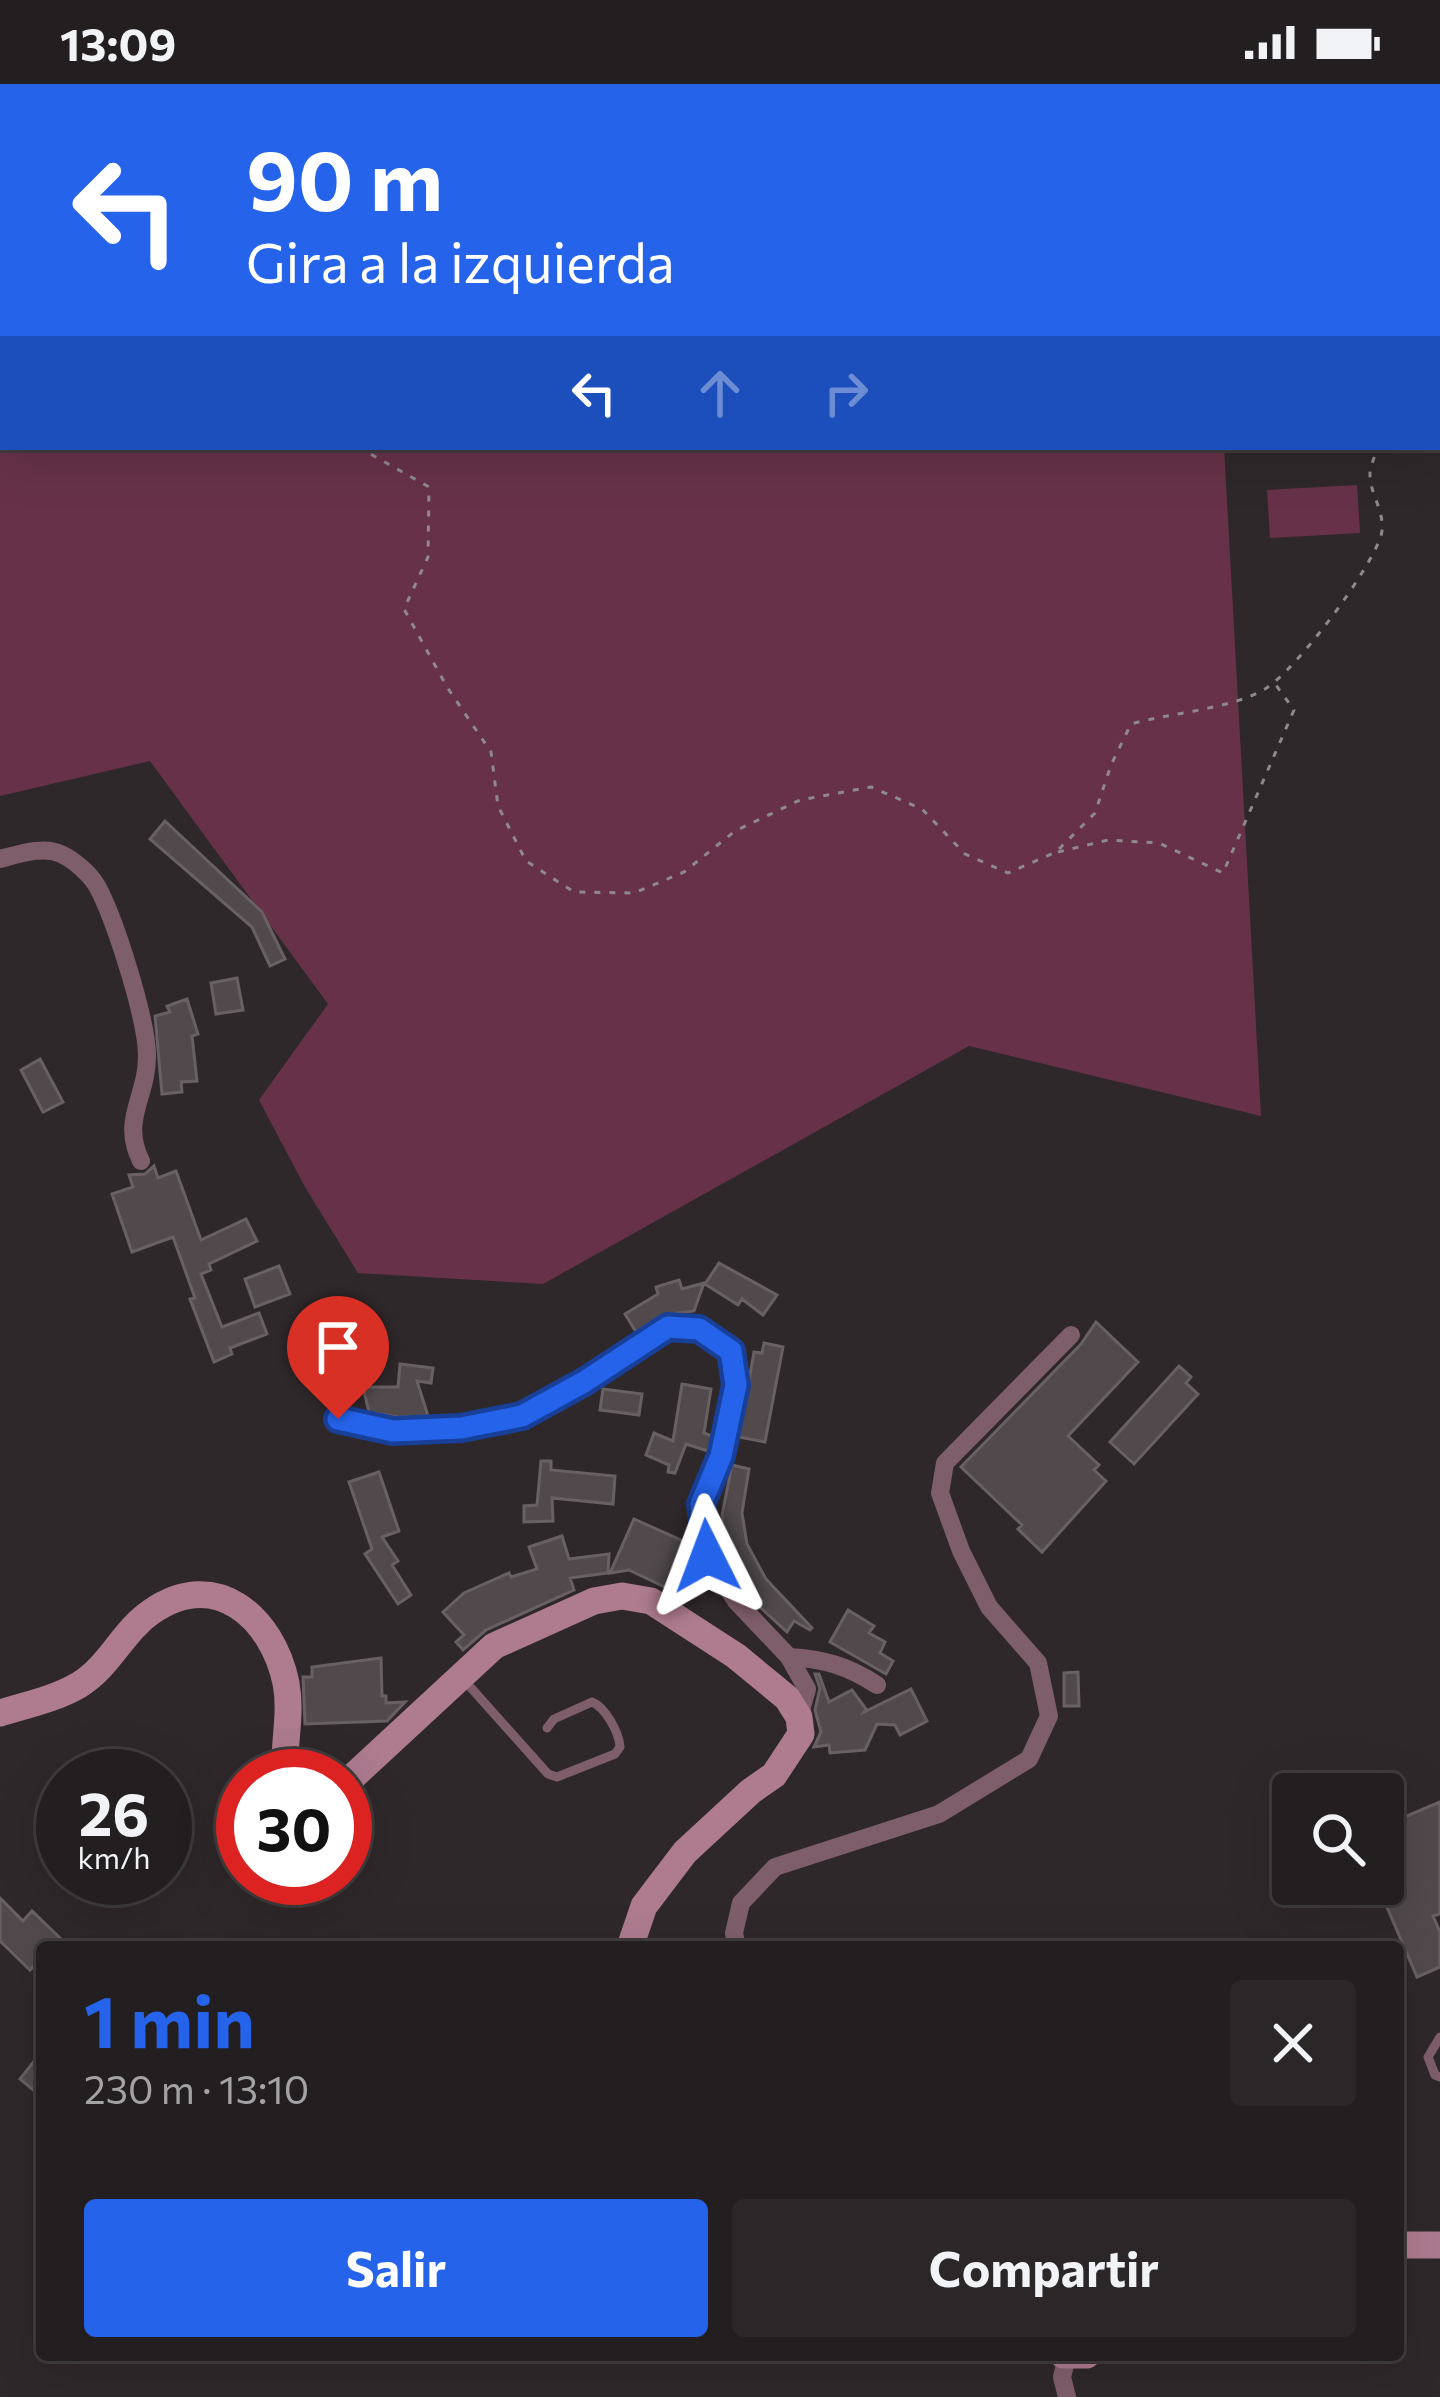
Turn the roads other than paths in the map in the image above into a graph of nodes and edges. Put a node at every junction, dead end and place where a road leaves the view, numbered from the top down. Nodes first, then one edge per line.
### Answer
1 (0, 859) edge
2 (141, 1161) dead end
3 (1071, 1335) dead end
4 (338, 1419) dead end
5 (789, 1657) junction
6 (460, 1676) junction
7 (877, 1685) dead end
8 (0, 1713) edge
9 (799, 1717) junction
10 (547, 1728) dead end
11 (286, 1749) edge
12 (372, 1759) edge
13 (632, 1941) edge
14 (736, 1941) edge
15 (1440, 2037) edge
16 (1440, 2077) edge
17 (1404, 2245) edge
18 (1440, 2245) edge
19 (1070, 2361) edge
20 (1067, 2397) edge

1 - 2 street
3 - 14 street
4 - 5 street
5 - 7 street
5 - 9 street
6 - 9 street
6 - 10 lane
6 - 12 street
8 - 11 street
9 - 13 street
15 - 16 lane
17 - 18 street
19 - 20 street

